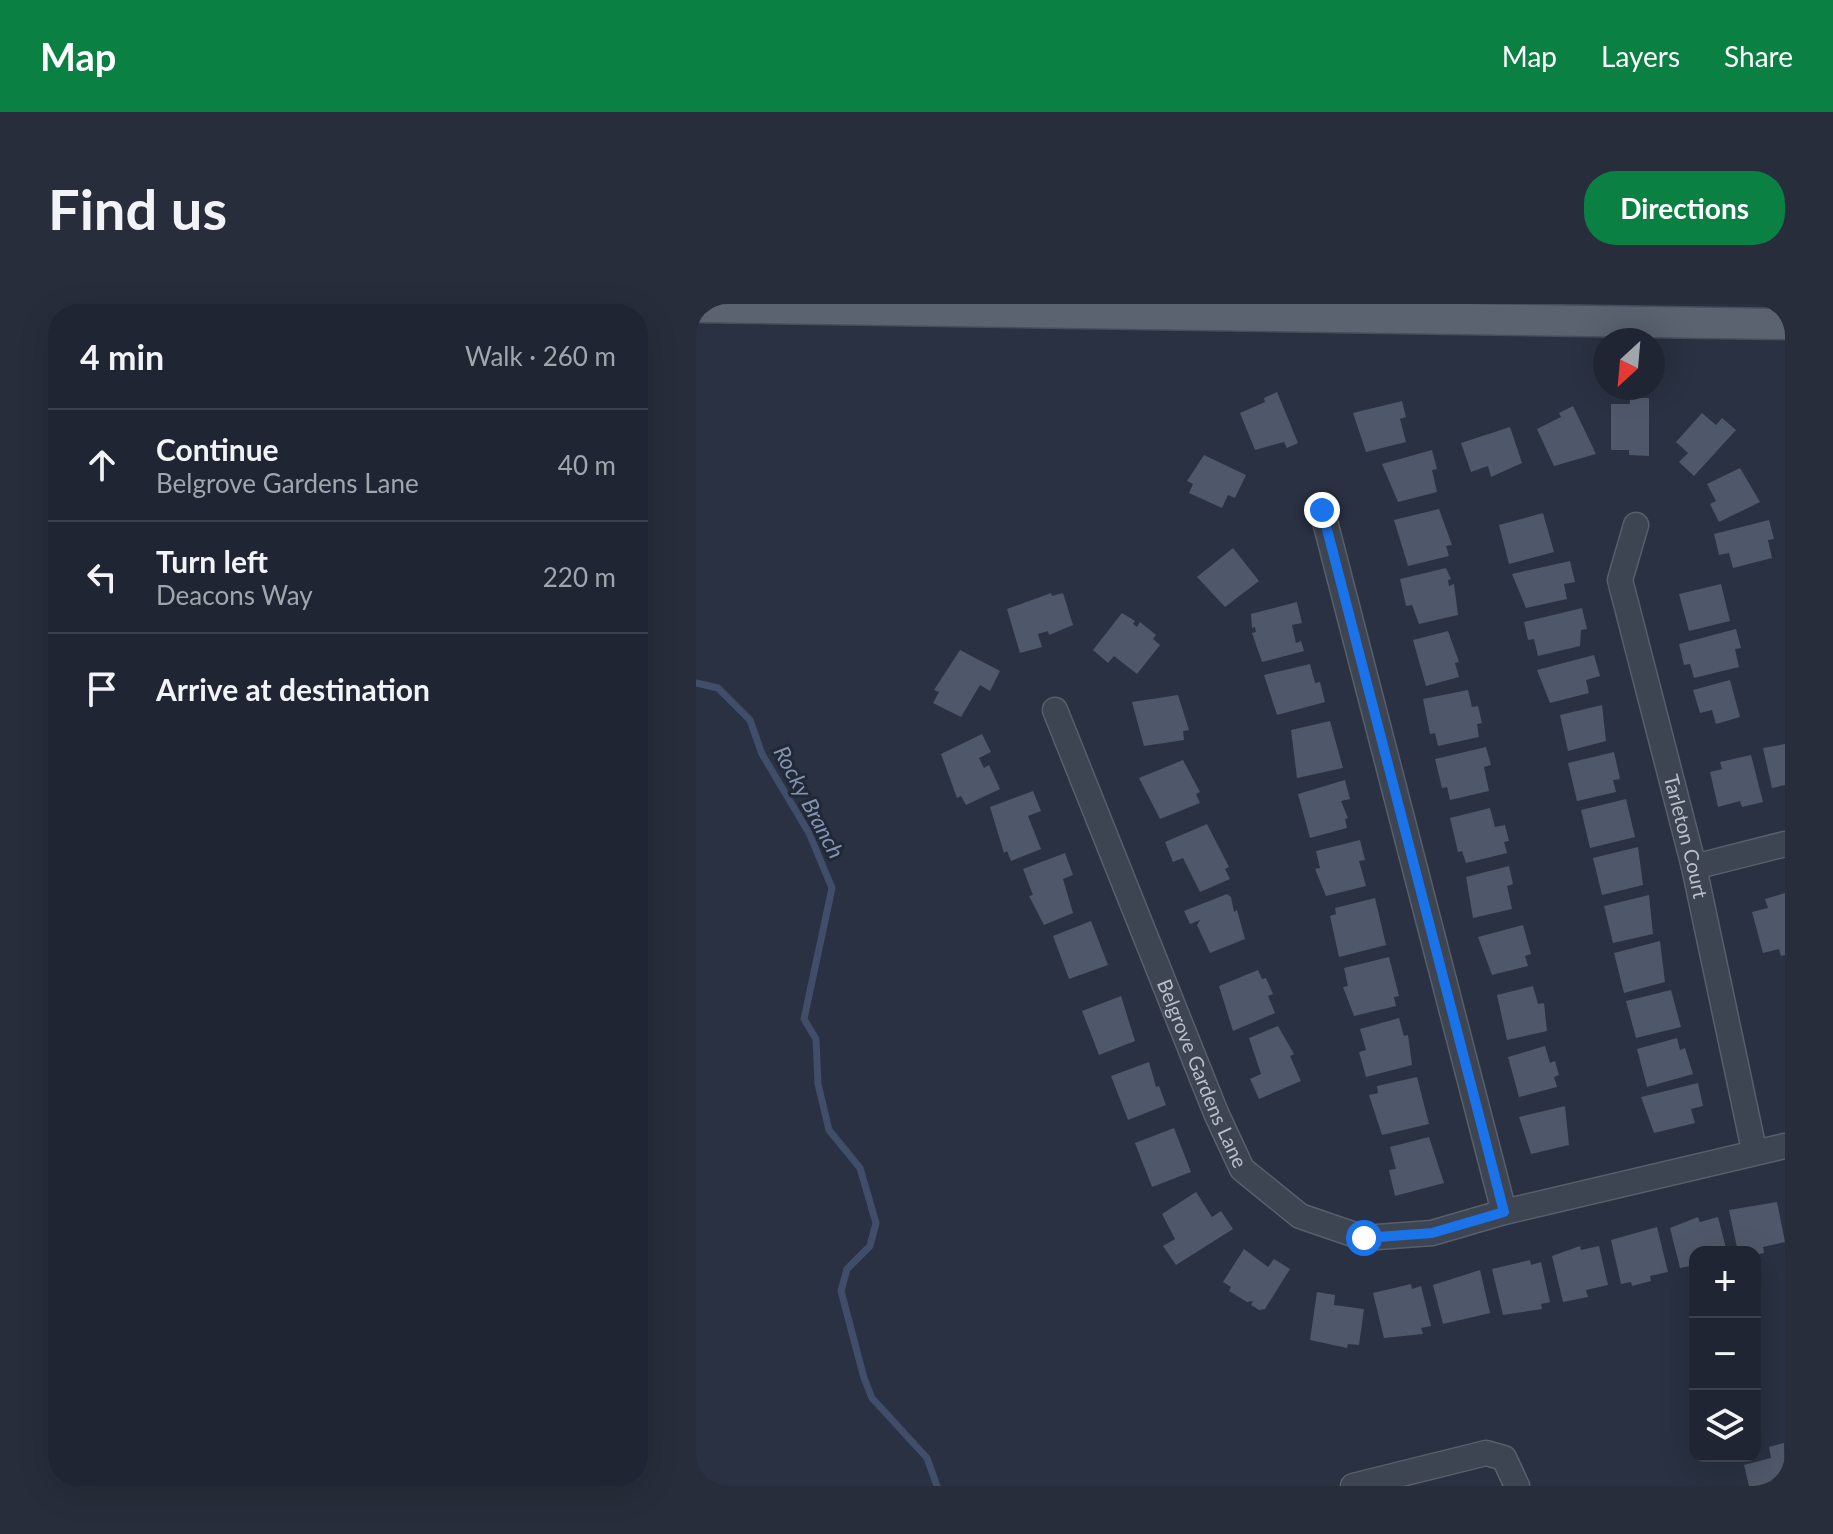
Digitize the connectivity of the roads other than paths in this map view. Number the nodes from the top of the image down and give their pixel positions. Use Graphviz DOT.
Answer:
graph roads {
  1 [pos="845,306"];
  2 [pos="696,307"];
  3 [pos="1785,324"];
  4 [pos="1322,510"];
  5 [pos="1636,525"];
  6 [pos="1055,710"];
  7 [pos="1785,844"];
  8 [pos="1694,867"];
  9 [pos="1785,1146"];
  10 [pos="1754,1150"];
  11 [pos="1504,1212"];
  12 [pos="1353,1486"];
  13 [pos="1517,1486"];
  1 -- 2 [label="main road"];
  1 -- 3 [label="main road"];
  4 -- 11 [label="street"];
  5 -- 8 [label="street, Tarleton Court"];
  6 -- 11 [label="street, Belgrove Gardens Lane"];
  7 -- 8 [label="street"];
  8 -- 10 [label="street, Tarleton Court"];
  9 -- 10 [label="street, Belgrove Gardens Lane"];
  10 -- 11 [label="street, Belgrove Gardens Lane"];
  12 -- 13 [label="street"];
}
